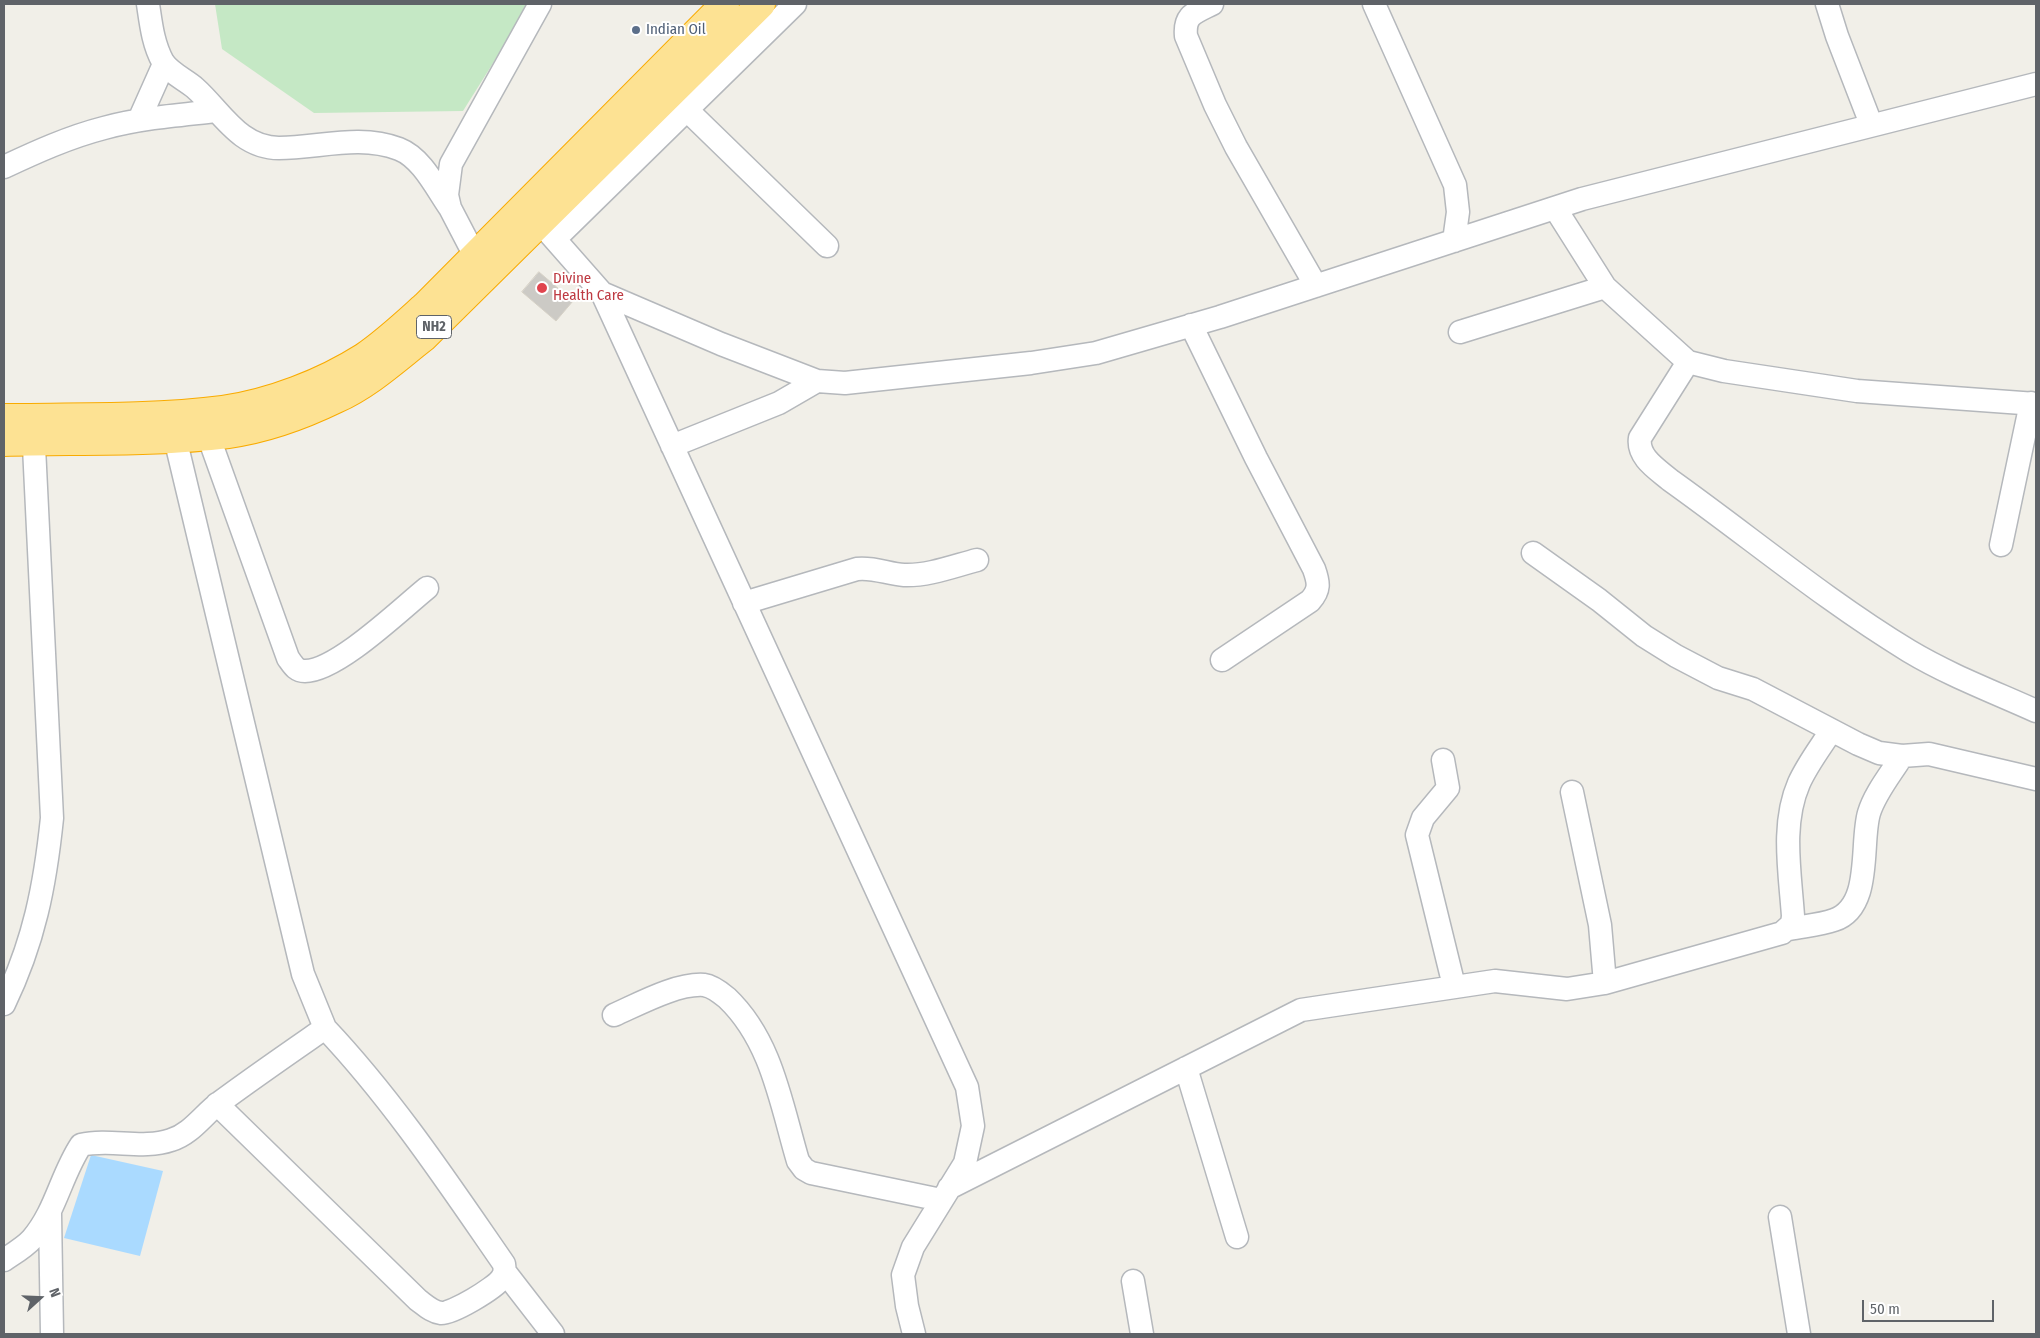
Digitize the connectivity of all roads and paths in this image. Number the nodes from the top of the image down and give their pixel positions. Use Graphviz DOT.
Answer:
graph roads {
  1 [pos="148,4"];
  2 [pos="540,4"];
  3 [pos="725,4"];
  4 [pos="761,4"];
  5 [pos="795,4"];
  6 [pos="1212,4"];
  7 [pos="1374,4"];
  8 [pos="1827,4"];
  9 [pos="164,64"];
  10 [pos="2036,84"];
  11 [pos="687,110"];
  12 [pos="217,111"];
  13 [pos="139,120"];
  14 [pos="1872,124"];
  15 [pos="4,167"];
  16 [pos="450,208"];
  17 [pos="1555,208"];
  18 [pos="540,222"];
  19 [pos="1454,241"];
  20 [pos="827,246"];
  21 [pos="475,256"];
  22 [pos="1316,286"];
  23 [pos="1605,287"];
  24 [pos="602,293"];
  25 [pos="1191,326"];
  26 [pos="1460,332"];
  27 [pos="1688,362"];
  28 [pos="817,380"];
  29 [pos="2034,404"];
  30 [pos="4,418"];
  31 [pos="33,429"];
  32 [pos="208,435"];
  33 [pos="176,438"];
  34 [pos="4,442"];
  35 [pos="672,446"];
  36 [pos="2001,545"];
  37 [pos="1533,553"];
  38 [pos="977,560"];
  39 [pos="427,588"];
  40 [pos="744,603"];
  41 [pos="1222,660"];
  42 [pos="2036,711"];
  43 [pos="1831,731"];
  44 [pos="1902,756"];
  45 [pos="1443,760"];
  46 [pos="2036,779"];
  47 [pos="1572,792"];
  48 [pos="1789,929"];
  49 [pos="1605,983"];
  50 [pos="1454,986"];
  51 [pos="4,1004"];
  52 [pos="614,1015"];
  53 [pos="325,1028"];
  54 [pos="1186,1068"];
  55 [pos="217,1104"];
  56 [pos="945,1194"];
  57 [pos="50,1214"];
  58 [pos="1780,1217"];
  59 [pos="1237,1237"];
  60 [pos="4,1260"];
  61 [pos="505,1272"];
  62 [pos="1133,1281"];
  63 [pos="52,1334"];
  64 [pos="553,1334"];
  65 [pos="914,1334"];
  66 [pos="1142,1334"];
  67 [pos="1799,1334"];
  1 -- 9 [label="street"];
  2 -- 16 [label="street"];
  3 -- 18 [label="highway, NH2"];
  4 -- 18 [label="highway, NH2"];
  5 -- 11 [label="street"];
  6 -- 22 [label="street"];
  7 -- 19 [label="street"];
  8 -- 14 [label="street"];
  9 -- 12 [label="street"];
  9 -- 13 [label="street"];
  10 -- 14 [label="street"];
  11 -- 18 [label="street"];
  11 -- 20 [label="street"];
  12 -- 13 [label="street"];
  12 -- 16 [label="street"];
  13 -- 15 [label="street"];
  14 -- 17 [label="street"];
  16 -- 21 [label="street"];
  17 -- 19 [label="street"];
  17 -- 23 [label="street"];
  18 -- 21 [label="highway, NH2"];
  18 -- 24 [label="street"];
  18 -- 32 [label="highway, NH2"];
  19 -- 22 [label="street"];
  21 -- 31 [label="highway, NH2"];
  22 -- 25 [label="street"];
  23 -- 26 [label="street"];
  23 -- 27 [label="street"];
  24 -- 28 [label="street"];
  24 -- 35 [label="street"];
  25 -- 28 [label="street"];
  25 -- 41 [label="street"];
  27 -- 29 [label="street"];
  27 -- 42 [label="street"];
  28 -- 35 [label="street"];
  29 -- 36 [label="street"];
  30 -- 31 [label="highway, NH2"];
  31 -- 33 [label="highway, NH2"];
  31 -- 34 [label="highway, NH2"];
  31 -- 51 [label="street"];
  32 -- 33 [label="highway, NH2"];
  32 -- 39 [label="street"];
  33 -- 53 [label="street"];
  35 -- 40 [label="street"];
  37 -- 43 [label="street"];
  38 -- 40 [label="street"];
  40 -- 56 [label="street"];
  43 -- 44 [label="street"];
  43 -- 48 [label="street"];
  44 -- 46 [label="street"];
  44 -- 48 [label="street"];
  45 -- 50 [label="street"];
  47 -- 49 [label="street"];
  48 -- 49 [label="street"];
  49 -- 50 [label="street"];
  50 -- 54 [label="street"];
  52 -- 56 [label="street"];
  53 -- 55 [label="street"];
  53 -- 61 [label="street"];
  54 -- 56 [label="street"];
  54 -- 59 [label="street"];
  55 -- 57 [label="street"];
  55 -- 61 [label="street"];
  56 -- 65 [label="street"];
  57 -- 60 [label="street"];
  57 -- 63 [label="street"];
  58 -- 67 [label="street"];
  61 -- 64 [label="street"];
  62 -- 66 [label="street"];
}
